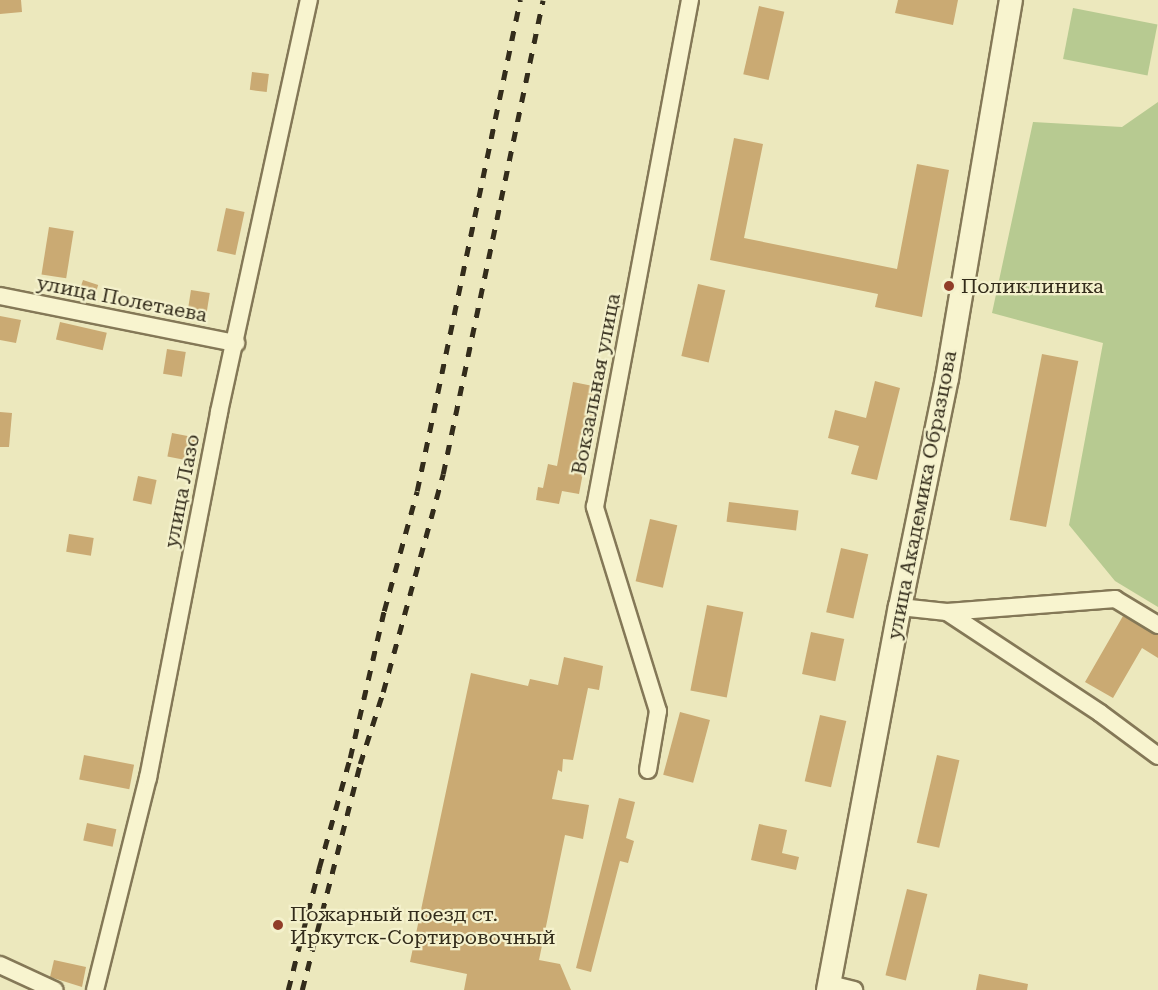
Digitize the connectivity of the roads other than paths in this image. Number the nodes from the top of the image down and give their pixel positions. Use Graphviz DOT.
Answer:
graph roads {
  1 [pos="309,0"];
  2 [pos="690,0"];
  3 [pos="1011,0"];
  4 [pos="0,296"];
  5 [pos="236,343"];
  6 [pos="900,606"];
  7 [pos="947,612"];
  8 [pos="1158,625"];
  9 [pos="1158,756"];
  10 [pos="648,770"];
  11 [pos="0,965"];
  12 [pos="829,987"];
  13 [pos="54,990"];
  14 [pos="95,990"];
  15 [pos="854,990"];
  1 -- 5 [label="street, улица Лазо"];
  2 -- 10 [label="street, Вокзальная улица"];
  3 -- 6 [label="street, улица Академика Образцова"];
  4 -- 5 [label="street, улица Полетаева"];
  5 -- 14 [label="street, улица Лазо"];
  6 -- 7 [label="street"];
  6 -- 12 [label="street, улица Академика Образцова"];
  7 -- 8 [label="street"];
  7 -- 9 [label="street"];
  11 -- 13 [label="street"];
  12 -- 15 [label="street"];
}
